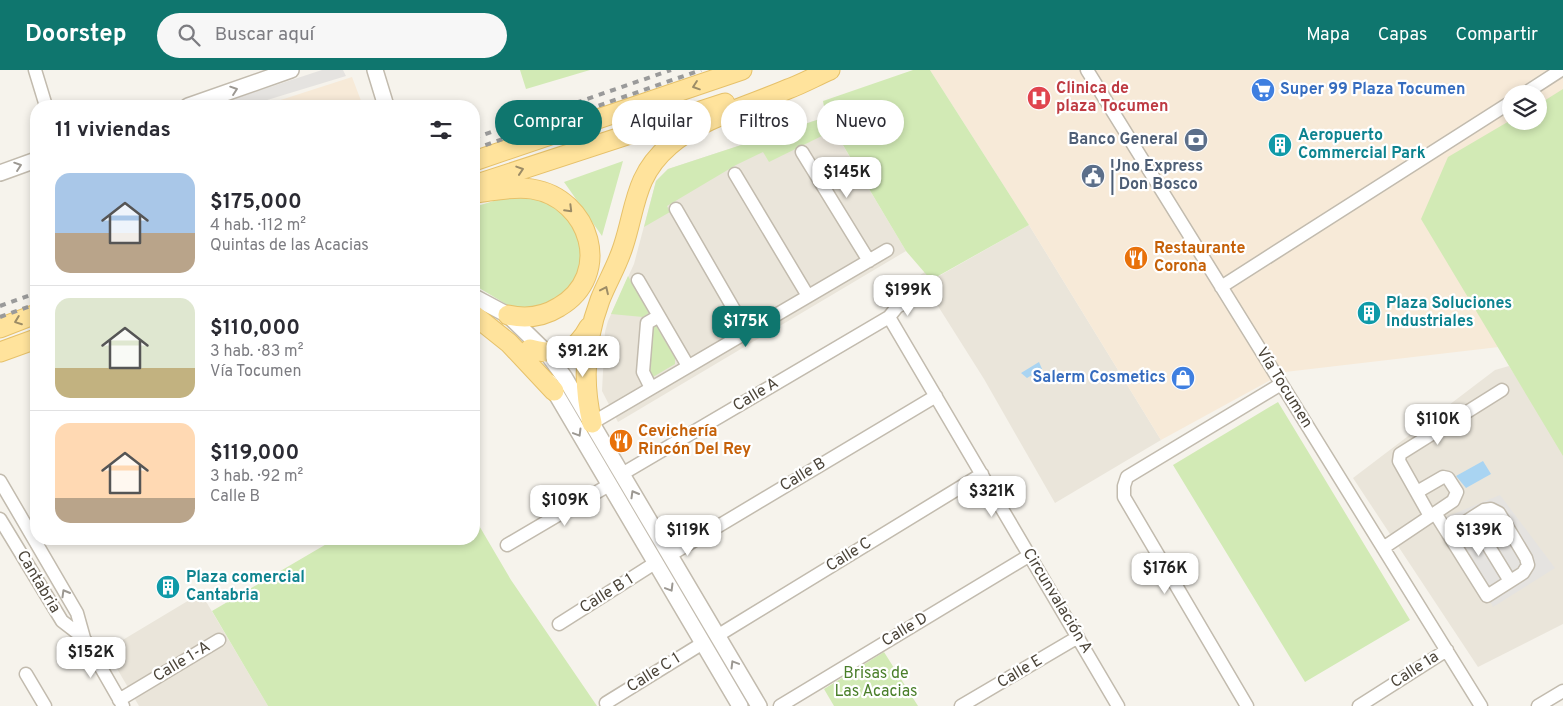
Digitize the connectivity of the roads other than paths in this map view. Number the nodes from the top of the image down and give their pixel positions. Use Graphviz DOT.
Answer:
graph roads {
  1 [pos="35,70"];
  2 [pos="290,70"];
  3 [pos="375,70"];
  4 [pos="742,70"];
  5 [pos="829,70"];
  6 [pos="1087,70"];
  7 [pos="1561,70"];
  8 [pos="1538,85"];
  9 [pos="44,100"];
  10 [pos="205,100"];
  11 [pos="384,100"];
  12 [pos="1502,108"];
  13 [pos="802,152"];
  14 [pos="480,160"];
  15 [pos="30,162"];
  16 [pos="0,173"];
  17 [pos="735,174"];
  18 [pos="480,183"];
  19 [pos="480,192"];
  20 [pos="676,209"];
  21 [pos="887,250"];
  22 [pos="869,261"];
  23 [pos="638,280"];
  24 [pos="1221,287"];
  25 [pos="808,296"];
  26 [pos="912,298"];
  27 [pos="480,300"];
  28 [pos="505,313"];
  29 [pos="30,316"];
  30 [pos="659,316"];
  31 [pos="889,316"];
  32 [pos="593,319"];
  33 [pos="480,320"];
  34 [pos="0,328"];
  35 [pos="748,332"];
  36 [pos="30,340"];
  37 [pos="538,351"];
  38 [pos="0,352"];
  39 [pos="688,366"];
  40 [pos="1281,384"];
  41 [pos="651,388"];
  42 [pos="1502,390"];
  43 [pos="554,391"];
  44 [pos="936,396"];
  45 [pos="592,423"];
  46 [pos="622,474"];
  47 [pos="982,474"];
  48 [pos="0,481"];
  49 [pos="609,485"];
  50 [pos="1417,492"];
  51 [pos="1433,515"];
  52 [pos="1472,518"];
  53 [pos="0,519"];
  54 [pos="1459,526"];
  55 [pos="30,532"];
  56 [pos="661,540"];
  57 [pos="37,545"];
  58 [pos="506,545"];
  59 [pos="646,548"];
  60 [pos="1383,548"];
  61 [pos="1030,554"];
  62 [pos="670,555"];
  63 [pos="655,563"];
  64 [pos="1510,581"];
  65 [pos="559,624"];
  66 [pos="717,636"];
  67 [pos="1078,637"];
  68 [pos="84,638"];
  69 [pos="219,640"];
  70 [pos="703,643"];
  71 [pos="1446,650"];
  72 [pos="26,674"];
  73 [pos="1563,691"];
  74 [pos="121,703"];
  75 [pos="606,703"];
  76 [pos="45,706"];
  77 [pos="740,706"];
  78 [pos="759,706"];
  79 [pos="780,706"];
  80 [pos="961,706"];
  81 [pos="1118,706"];
  82 [pos="1247,706"];
  83 [pos="1359,706"];
  84 [pos="1481,706"];
  85 [pos="1538,706"];
  1 -- 9 [label="street"];
  10 -- 2 [label="street, one-way"];
  3 -- 11 [label="street"];
  4 -- 14 [label="main road, one-way"];
  18 -- 5 [label="main road, one-way"];
  32 -- 5 [label="main road, one-way"];
  6 -- 24 [label="street, Vía Tocumen"];
  7 -- 8 [label="street"];
  12 -- 24 [label="street"];
  13 -- 22 [label="street"];
  16 -- 15 [label="street, one-way"];
  17 -- 25 [label="street"];
  19 -- 28 [label="main road, one-way"];
  20 -- 35 [label="street"];
  21 -- 22 [label="street"];
  22 -- 25 [label="street"];
  23 -- 30 [label="street"];
  24 -- 40 [label="street, Vía Tocumen"];
  25 -- 35 [label="street"];
  26 -- 31 [label="street, Calle A"];
  27 -- 28 [label="street"];
  28 -- 37 [label="street"];
  29 -- 34 [label="main road, one-way"];
  30 -- 39 [label="street"];
  30 -- 41 [label="street"];
  31 -- 44 [label="street, Circunvalación A"];
  31 -- 46 [label="street, Calle A"];
  32 -- 37 [label="main road"];
  32 -- 45 [label="main road"];
  33 -- 43 [label="main road"];
  35 -- 39 [label="street"];
  36 -- 38 [label="main road"];
  37 -- 43 [label="street"];
  37 -- 45 [label="street"];
  39 -- 41 [label="street"];
  40 -- 60 [label="street, Vía Tocumen"];
  40 -- 82 [label="street"];
  41 -- 45 [label="street"];
  42 -- 50 [label="street"];
  43 -- 49 [label="street, one-way"];
  44 -- 47 [label="street, Circunvalación A"];
  44 -- 62 [label="street, Calle B"];
  45 -- 46 [label="street"];
  56 -- 46 [label="street, one-way"];
  47 -- 61 [label="street, Circunvalación A"];
  47 -- 66 [label="street, Calle C"];
  55 -- 48 [label="street, Cantabria, one-way"];
  49 -- 58 [label="street"];
  49 -- 59 [label="street"];
  50 -- 51 [label="street"];
  50 -- 51 [label="street"];
  51 -- 60 [label="street"];
  51 -- 64 [label="street"];
  52 -- 54 [label="street"];
  52 -- 64 [label="street"];
  52 -- 64 [label="street"];
  53 -- 68 [label="street, Cantabria"];
  56 -- 59 [label="street"];
  56 -- 62 [label="street"];
  68 -- 57 [label="street, Cantabria, one-way"];
  59 -- 63 [label="street"];
  60 -- 71 [label="street, Vía Tocumen"];
  61 -- 67 [label="street, Circunvalación A"];
  61 -- 79 [label="street, Calle D"];
  62 -- 66 [label="street"];
  63 -- 65 [label="street, Calle B 1"];
  63 -- 70 [label="street, one-way"];
  78 -- 66 [label="street, one-way"];
  67 -- 80 [label="street, Calle E"];
  67 -- 81 [label="street, Circunvalación A"];
  68 -- 74 [label="street, Cantabria"];
  69 -- 74 [label="street, Calle 1-A"];
  70 -- 75 [label="street, Calle C 1"];
  70 -- 77 [label="street"];
  71 -- 83 [label="street, Calle 1a"];
  71 -- 84 [label="street, Vía Tocumen"];
  72 -- 76 [label="street"];
  73 -- 85 [label="street"];
}
